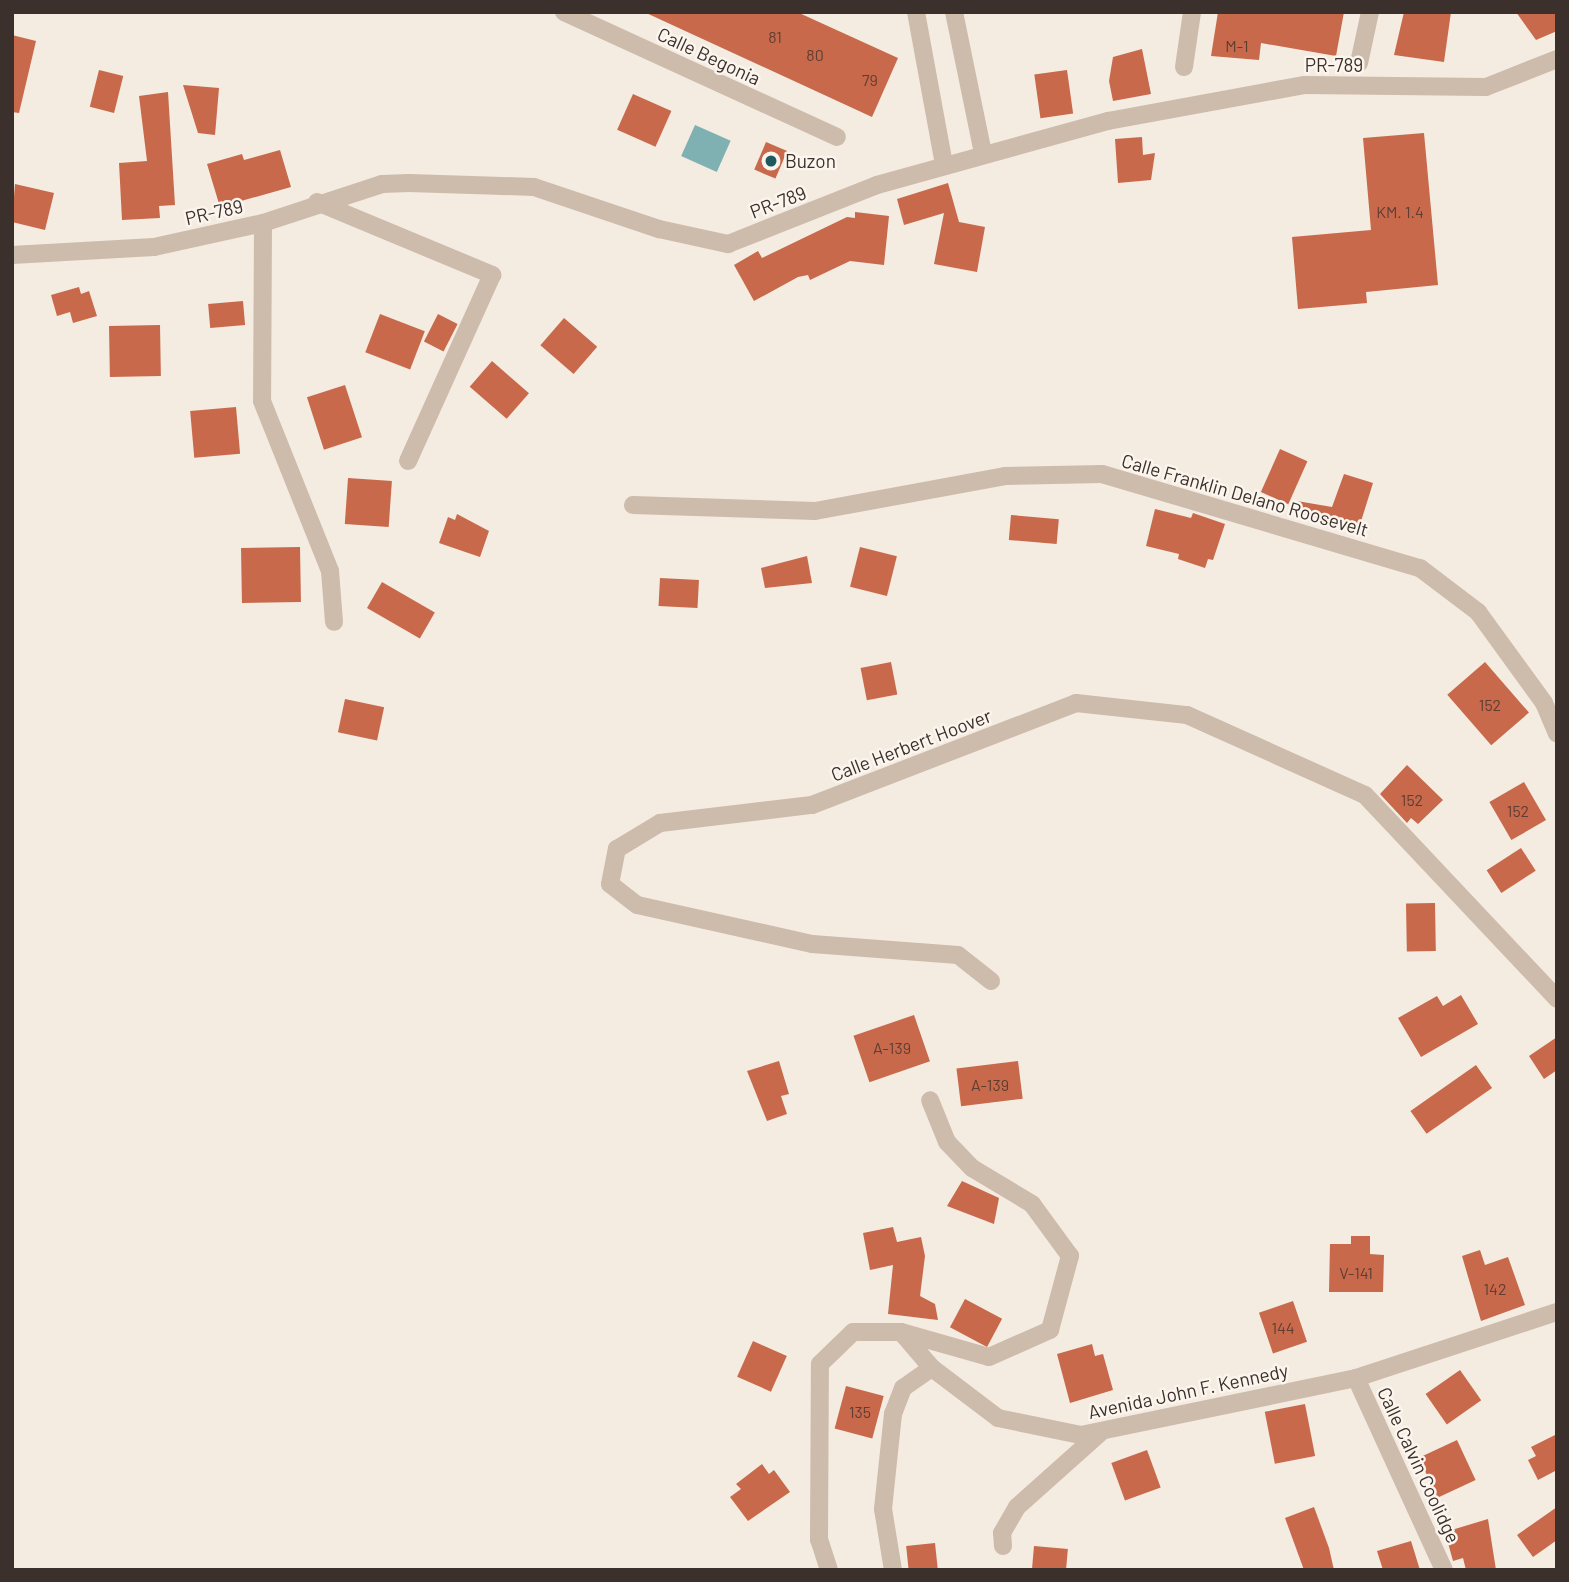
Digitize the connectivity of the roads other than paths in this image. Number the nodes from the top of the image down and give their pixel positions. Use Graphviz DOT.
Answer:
graph roads {
  1 [pos="564,12"];
  2 [pos="916,12"];
  3 [pos="954,12"];
  4 [pos="1192,12"];
  5 [pos="1370,12"];
  6 [pos="1557,59"];
  7 [pos="1359,63"];
  8 [pos="1184,67"];
  9 [pos="836,137"];
  10 [pos="983,153"];
  11 [pos="944,164"];
  12 [pos="317,202"];
  13 [pos="263,223"];
  14 [pos="12,255"];
  15 [pos="408,461"];
  16 [pos="633,505"];
  17 [pos="334,622"];
  18 [pos="1557,733"];
  19 [pos="991,981"];
  20 [pos="1557,999"];
  21 [pos="930,1100"];
  22 [pos="1557,1312"];
  23 [pos="901,1332"];
  24 [pos="932,1368"];
  25 [pos="1356,1378"];
  26 [pos="1104,1430"];
  27 [pos="1003,1546"];
  28 [pos="829,1570"];
  29 [pos="892,1570"];
  30 [pos="1444,1570"];
  1 -- 9 [label="street, Calle Begonia"];
  2 -- 11 [label="street"];
  3 -- 10 [label="street"];
  4 -- 8 [label="street"];
  5 -- 7 [label="street"];
  6 -- 10 [label="street, PR-789 / PR-789"];
  10 -- 11 [label="street, PR-789 / PR-789"];
  11 -- 12 [label="street, PR-789 / PR-789"];
  12 -- 13 [label="street, PR-789 / PR-789"];
  12 -- 15 [label="street"];
  13 -- 14 [label="street, PR-789 / PR-789"];
  13 -- 17 [label="street"];
  16 -- 18 [label="street, Calle Franklin Delano Roosevelt"];
  19 -- 20 [label="street, Calle Herbert Hoover"];
  21 -- 23 [label="street"];
  22 -- 25 [label="street, Avenida John F. Kennedy"];
  23 -- 24 [label="street, Avenida John F. Kennedy"];
  23 -- 28 [label="street"];
  24 -- 26 [label="street, Avenida John F. Kennedy"];
  24 -- 29 [label="street"];
  25 -- 26 [label="street, Avenida John F. Kennedy"];
  25 -- 30 [label="street, Calle Calvin Coolidge"];
  26 -- 27 [label="street"];
}
